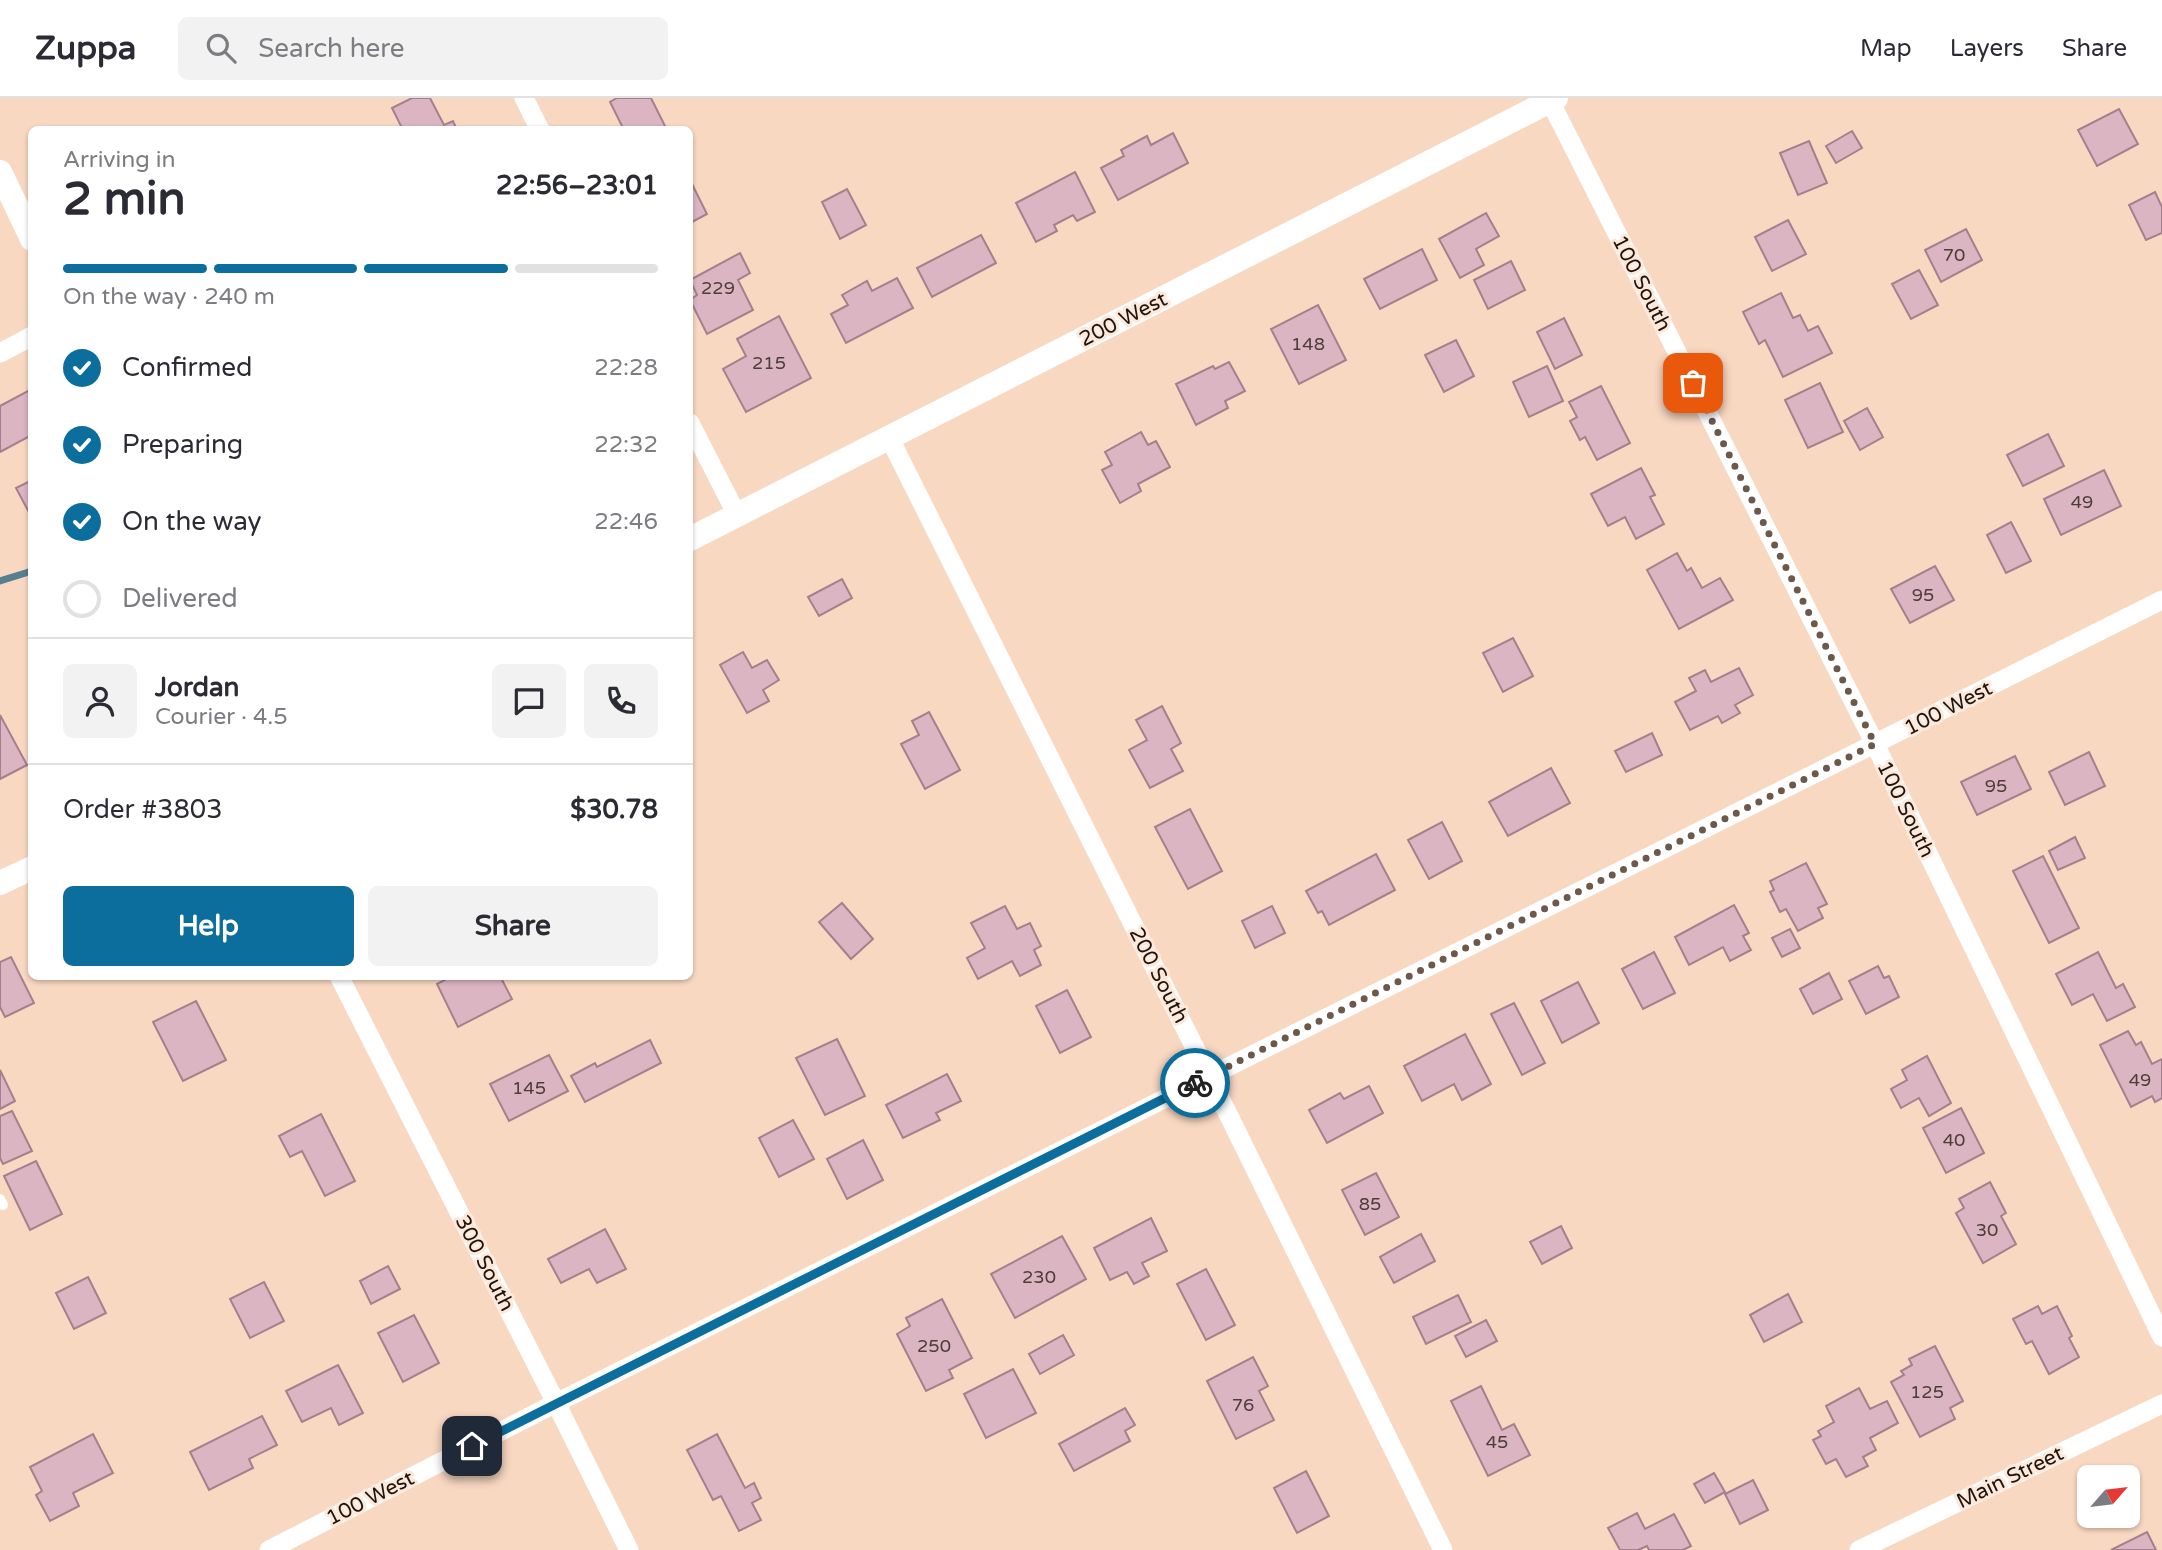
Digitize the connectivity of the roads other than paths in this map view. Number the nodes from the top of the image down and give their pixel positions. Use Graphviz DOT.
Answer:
graph roads {
  1 [pos="524,98"];
  2 [pos="1551,99"];
  3 [pos="538,126"];
  4 [pos="0,172"];
  5 [pos="28,231"];
  6 [pos="28,339"];
  7 [pos="0,353"];
  8 [pos="693,429"];
  9 [pos="890,439"];
  10 [pos="737,515"];
  11 [pos="693,537"];
  12 [pos="2162,600"];
  13 [pos="1875,744"];
  14 [pos="28,869"];
  15 [pos="0,883"];
  16 [pos="341,980"];
  17 [pos="1209,1076"];
  18 [pos="2162,1337"];
  19 [pos="556,1403"];
  20 [pos="2162,1404"];
  21 [pos="293,1544"];
  22 [pos="269,1550"];
  23 [pos="629,1550"];
  24 [pos="1443,1550"];
  25 [pos="1859,1550"];
  1 -- 3 [label="street"];
  2 -- 9 [label="street, 200 West"];
  2 -- 13 [label="street, 100 South"];
  4 -- 5 [label="street"];
  6 -- 7 [label="street"];
  8 -- 10 [label="street"];
  9 -- 10 [label="street, 200 West"];
  9 -- 17 [label="street, 200 South"];
  10 -- 11 [label="street, 200 West"];
  12 -- 13 [label="street, 100 West"];
  13 -- 17 [label="street, 100 West"];
  13 -- 18 [label="street, 100 South"];
  14 -- 15 [label="street"];
  16 -- 19 [label="street, 300 South"];
  17 -- 19 [label="street, 100 West"];
  17 -- 24 [label="street, 200 South"];
  19 -- 21 [label="street, 100 West"];
  19 -- 23 [label="street, 300 South"];
  20 -- 25 [label="street, Main Street"];
  21 -- 22 [label="street, 100 West"];
}
